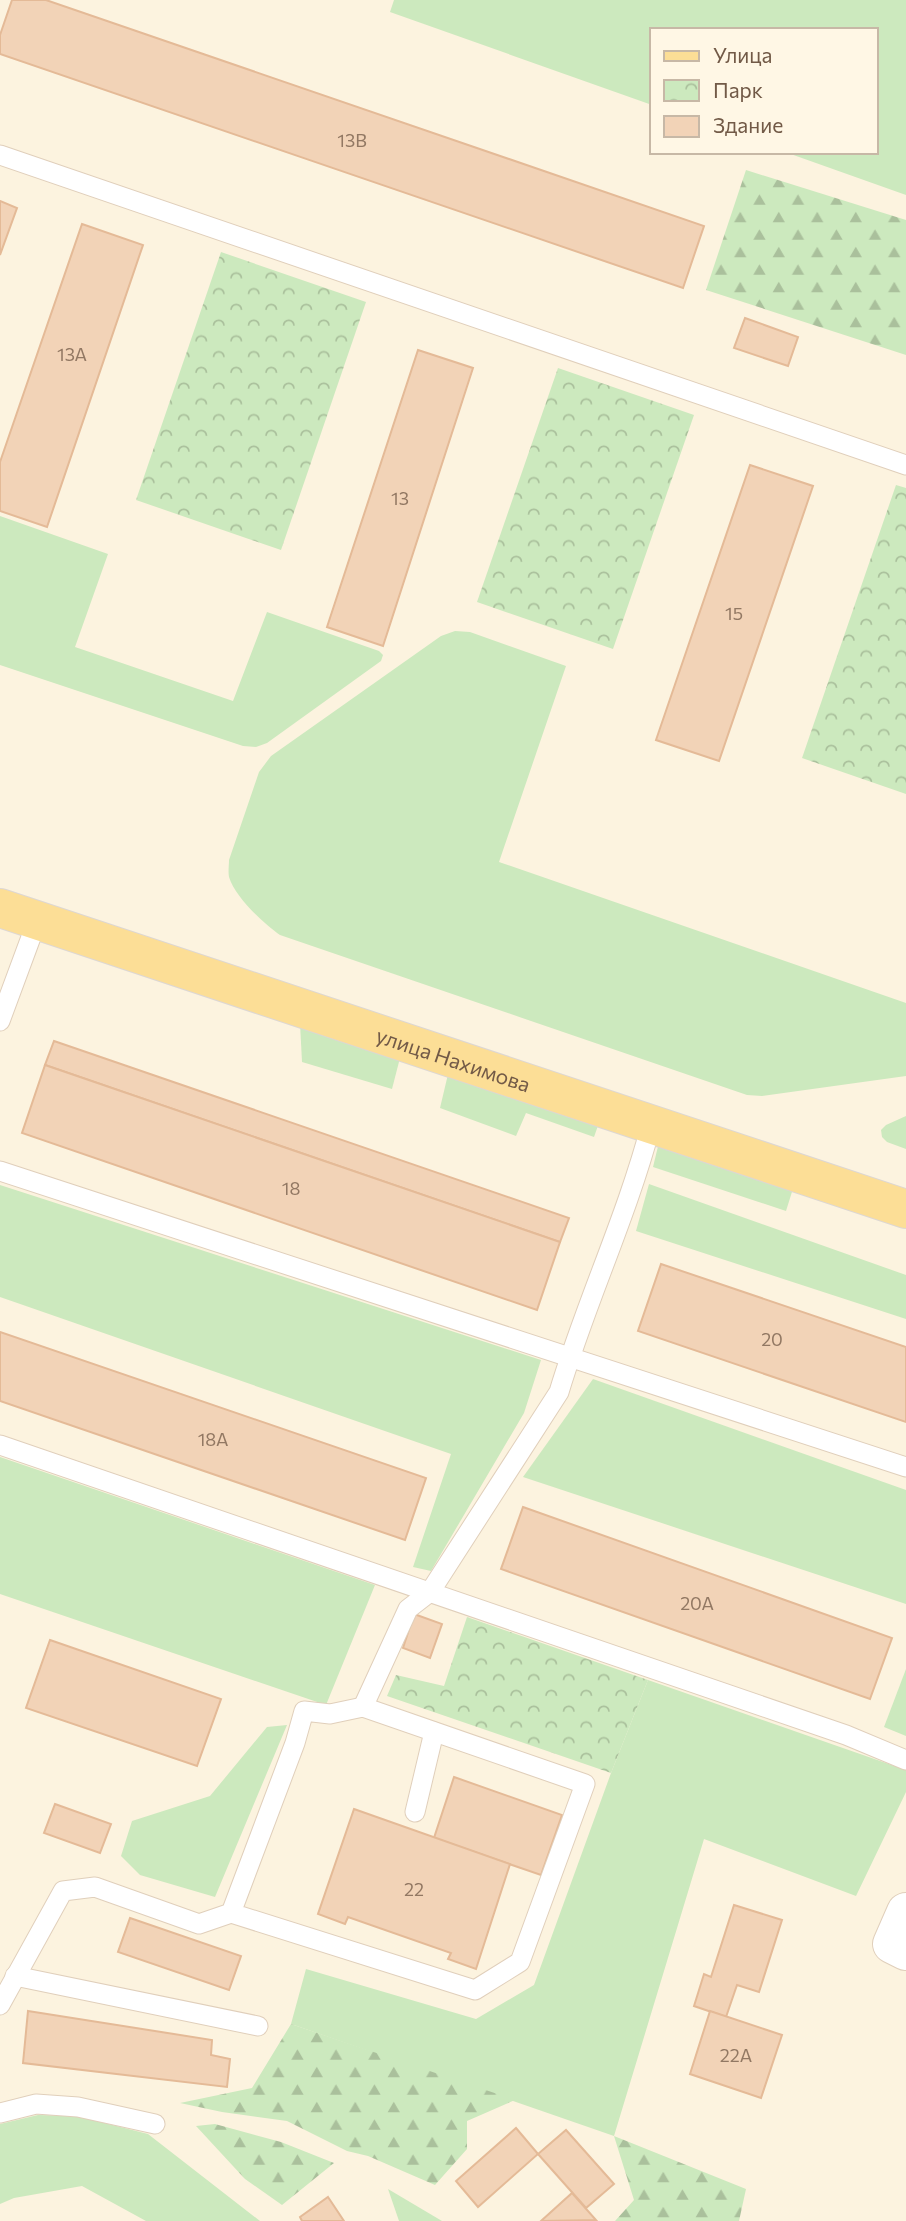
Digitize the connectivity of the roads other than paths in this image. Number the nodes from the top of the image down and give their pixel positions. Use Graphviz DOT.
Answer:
graph roads {
  1 [pos="0,155"];
  2 [pos="906,465"];
  3 [pos="0,908"];
  4 [pos="37,921"];
  5 [pos="0,1021"];
  6 [pos="650,1125"];
  7 [pos="0,1171"];
  8 [pos="906,1209"];
  9 [pos="570,1355"];
  10 [pos="0,1445"];
  11 [pos="906,1467"];
  12 [pos="430,1592"];
  13 [pos="363,1707"];
  14 [pos="434,1732"];
  15 [pos="906,1760"];
  16 [pos="415,1812"];
  17 [pos="906,1912"];
  18 [pos="231,1913"];
  19 [pos="906,1951"];
  20 [pos="15,1976"];
  21 [pos="0,2005"];
  22 [pos="258,2026"];
  23 [pos="0,2113"];
  24 [pos="155,2124"];
  1 -- 2 [label="lane"];
  3 -- 4 [label="main road, улица Нахимова"];
  4 -- 5 [label="lane"];
  4 -- 6 [label="main road, улица Нахимова"];
  6 -- 8 [label="main road, улица Нахимова"];
  6 -- 9 [label="lane"];
  7 -- 9 [label="lane"];
  9 -- 11 [label="lane"];
  9 -- 12 [label="lane"];
  10 -- 12 [label="lane"];
  12 -- 13 [label="lane"];
  12 -- 15 [label="lane"];
  13 -- 14 [label="lane"];
  13 -- 18 [label="lane"];
  14 -- 16 [label="lane"];
  14 -- 18 [label="lane"];
  17 -- 19 [label="street"];
  18 -- 20 [label="lane"];
  20 -- 21 [label="lane"];
  20 -- 22 [label="lane"];
  23 -- 24 [label="lane"];
}
